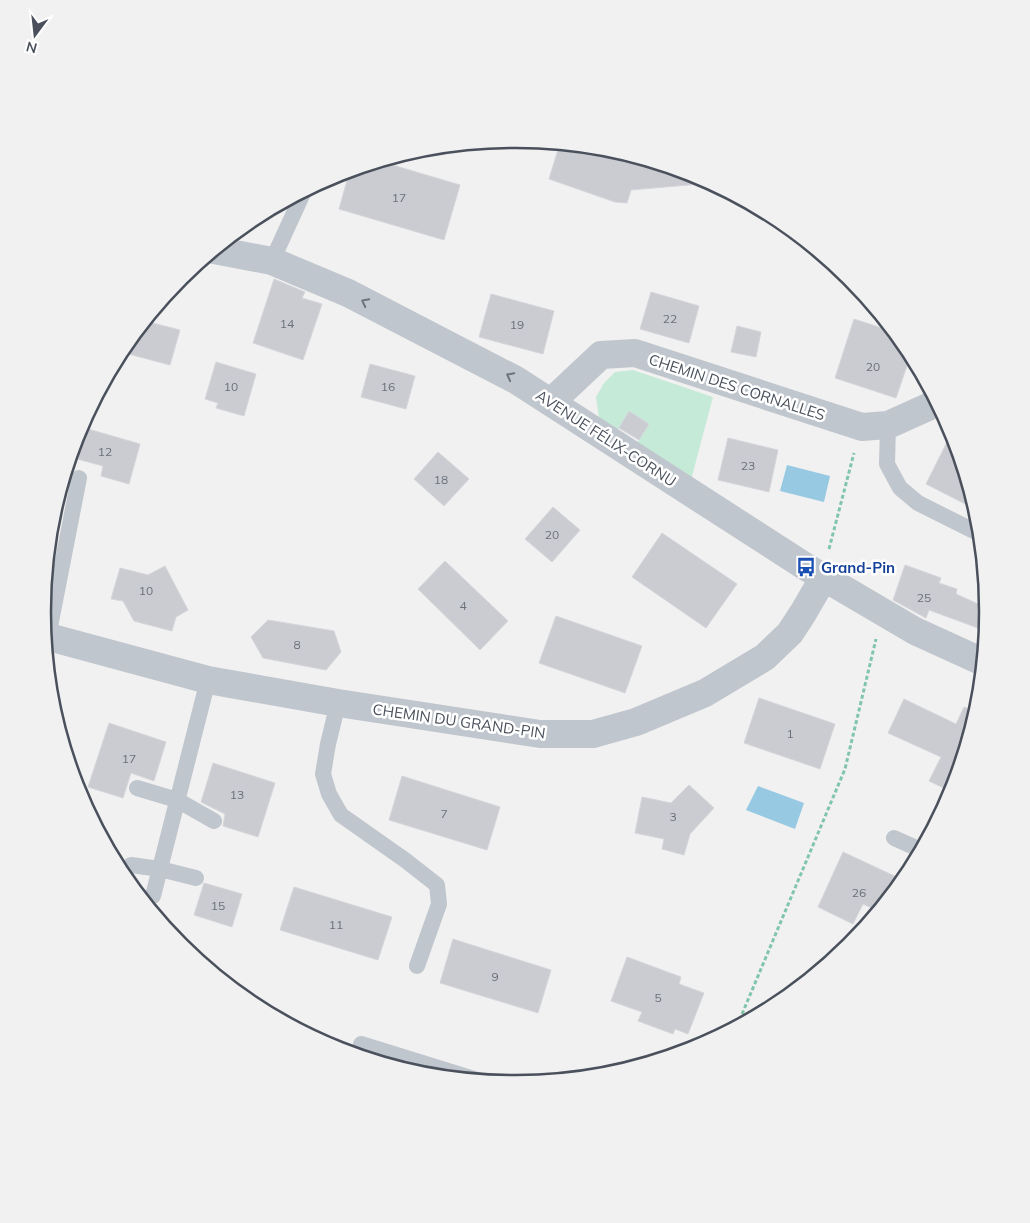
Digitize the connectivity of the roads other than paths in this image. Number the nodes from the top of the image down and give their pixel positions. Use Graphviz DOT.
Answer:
graph roads {
  1 [pos="299,202"];
  2 [pos="223,252"];
  3 [pos="272,261"];
  4 [pos="551,402"];
  5 [pos="931,405"];
  6 [pos="888,425"];
  7 [pos="79,478"];
  8 [pos="971,530"];
  9 [pos="826,566"];
  10 [pos="51,612"];
  11 [pos="52,638"];
  12 [pos="976,659"];
  13 [pos="208,680"];
  14 [pos="338,703"];
  15 [pos="137,788"];
  16 [pos="177,800"];
  17 [pos="214,821"];
  18 [pos="894,838"];
  19 [pos="914,847"];
  20 [pos="131,865"];
  21 [pos="160,869"];
  22 [pos="196,878"];
  23 [pos="154,896"];
  24 [pos="417,966"];
  25 [pos="361,1044"];
  26 [pos="440,1069"];
  1 -- 3 [label="lane"];
  2 -- 3 [label="street, AVENUE FÉLIX-CORNU"];
  4 -- 3 [label="street, AVENUE FÉLIX-CORNU, one-way"];
  4 -- 6 [label="street, CHEMIN DES CORNALLES"];
  4 -- 9 [label="street, AVENUE FÉLIX-CORNU"];
  5 -- 6 [label="street, CHEMIN DES CORNALLES"];
  6 -- 8 [label="lane"];
  7 -- 10 [label="lane"];
  9 -- 12 [label="street, AVENUE FÉLIX-CORNU"];
  9 -- 14 [label="street, CHEMIN DU GRAND-PIN"];
  11 -- 13 [label="street, CHEMIN DU GRAND-PIN"];
  13 -- 14 [label="street, CHEMIN DU GRAND-PIN"];
  13 -- 16 [label="lane"];
  14 -- 24 [label="lane"];
  15 -- 16 [label="lane"];
  16 -- 17 [label="lane"];
  16 -- 21 [label="lane"];
  18 -- 19 [label="lane"];
  20 -- 21 [label="lane"];
  21 -- 22 [label="lane"];
  21 -- 23 [label="lane"];
  25 -- 26 [label="lane"];
}
